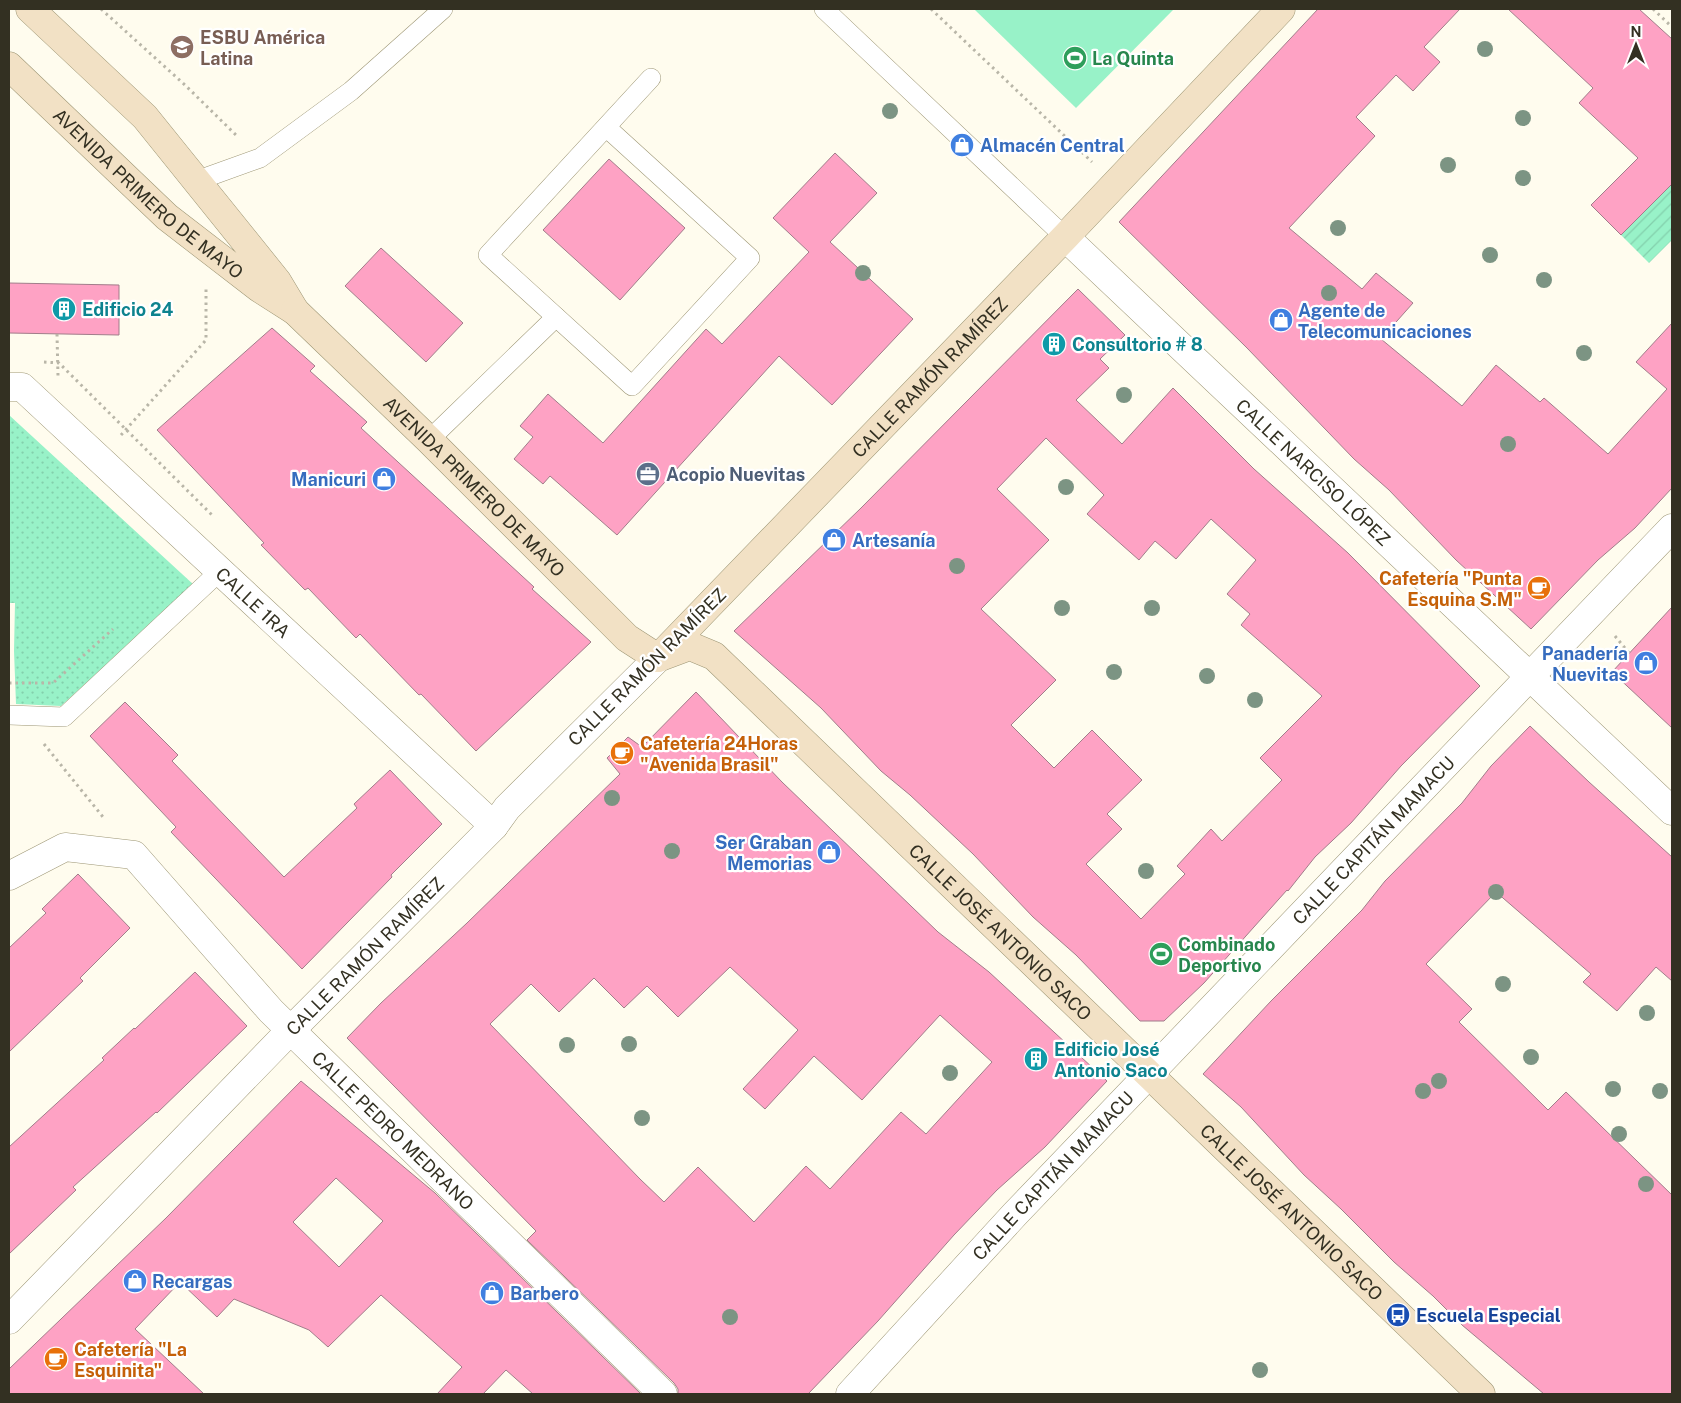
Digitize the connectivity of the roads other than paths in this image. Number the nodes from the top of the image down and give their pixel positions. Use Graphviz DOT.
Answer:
graph roads {
  1 [pos="30,9"];
  2 [pos="443,9"];
  3 [pos="824,9"];
  4 [pos="1280,9"];
  5 [pos="9,66"];
  6 [pos="651,78"];
  7 [pos="606,126"];
  8 [pos="196,181"];
  9 [pos="1065,237"];
  10 [pos="295,311"];
  11 [pos="556,317"];
  12 [pos="9,387"];
  13 [pos="429,440"];
  14 [pos="1672,528"];
  15 [pos="220,571"];
  16 [pos="658,658"];
  17 [pos="1530,677"];
  18 [pos="14,715"];
  19 [pos="1672,811"];
  20 [pos="494,826"];
  21 [pos="9,876"];
  22 [pos="290,1030"];
  23 [pos="1148,1076"];
  24 [pos="9,1320"];
  25 [pos="663,1394"];
  26 [pos="850,1394"];
  27 [pos="1481,1394"];
  1 -- 8 [label="main road, AVENIDA PRIMERO DE MAYO"];
  2 -- 8 [label="lane"];
  3 -- 9 [label="lane"];
  4 -- 9 [label="main road, CALLE RAMÓN RAMÍREZ"];
  5 -- 10 [label="main road, AVENIDA PRIMERO DE MAYO"];
  6 -- 7 [label="lane"];
  7 -- 11 [label="lane"];
  7 -- 11 [label="lane"];
  8 -- 10 [label="main road, AVENIDA PRIMERO DE MAYO"];
  9 -- 16 [label="main road, CALLE RAMÓN RAMÍREZ"];
  9 -- 17 [label="street, CALLE NARCISO LÓPEZ"];
  10 -- 13 [label="main road, AVENIDA PRIMERO DE MAYO"];
  11 -- 13 [label="lane"];
  12 -- 15 [label="street, CALLE 1RA"];
  13 -- 16 [label="main road, AVENIDA PRIMERO DE MAYO"];
  14 -- 17 [label="street, CALLE CAPITÁN MAMACU"];
  15 -- 18 [label="lane"];
  15 -- 20 [label="street, CALLE 1RA"];
  16 -- 20 [label="street, CALLE RAMÓN RAMÍREZ"];
  16 -- 23 [label="main road, CALLE JOSÉ ANTONIO SACO"];
  17 -- 19 [label="street, CALLE NARCISO LÓPEZ"];
  17 -- 23 [label="street, CALLE CAPITÁN MAMACU"];
  20 -- 22 [label="street, CALLE RAMÓN RAMÍREZ"];
  21 -- 22 [label="street, CALLE PEDRO MEDRANO"];
  22 -- 24 [label="street, CALLE RAMÓN RAMÍREZ"];
  22 -- 25 [label="street, CALLE PEDRO MEDRANO"];
  23 -- 26 [label="street, CALLE CAPITÁN MAMACU"];
  23 -- 27 [label="main road, CALLE JOSÉ ANTONIO SACO"];
}
